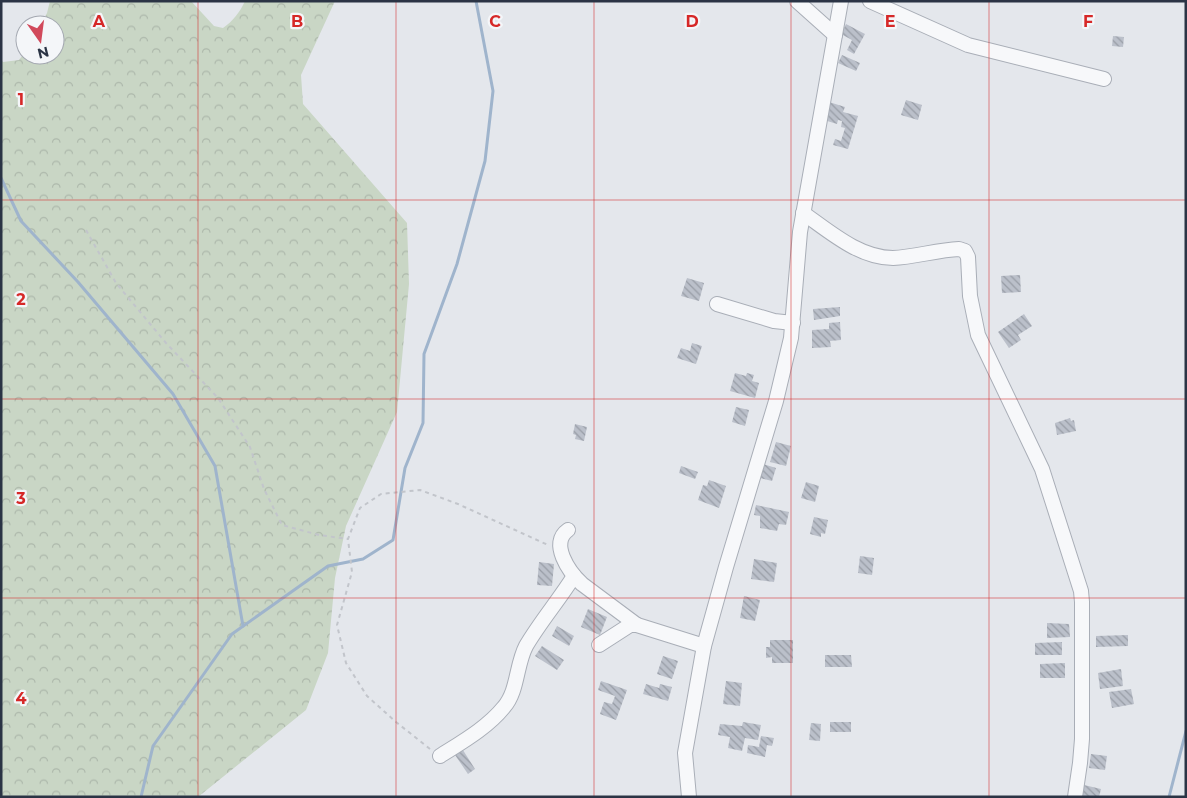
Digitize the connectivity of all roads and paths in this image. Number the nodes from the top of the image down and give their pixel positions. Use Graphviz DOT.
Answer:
graph roads {
  1 [pos="797,1"];
  2 [pos="841,1"];
  3 [pos="870,1"];
  4 [pos="835,35"];
  5 [pos="1104,79"];
  6 [pos="803,213"];
  7 [pos="86,230"];
  8 [pos="717,304"];
  9 [pos="793,323"];
  10 [pos="568,530"];
  11 [pos="348,539"];
  12 [pos="561,551"];
  13 [pos="574,576"];
  14 [pos="637,625"];
  15 [pos="599,645"];
  16 [pos="704,646"];
  17 [pos="440,756"];
  18 [pos="690,797"];
  19 [pos="1075,797"];
  1 -- 4 [label="street"];
  2 -- 4 [label="street"];
  3 -- 5 [label="street"];
  4 -- 6 [label="street"];
  6 -- 9 [label="street"];
  6 -- 19 [label="street"];
  7 -- 11 [label="path"];
  8 -- 9 [label="street"];
  9 -- 16 [label="street"];
  10 -- 12 [label="street"];
  11 -- 12 [label="path"];
  11 -- 17 [label="path"];
  12 -- 13 [label="street"];
  13 -- 14 [label="street"];
  13 -- 17 [label="street"];
  14 -- 15 [label="street"];
  14 -- 16 [label="street"];
  16 -- 18 [label="street"];
}
